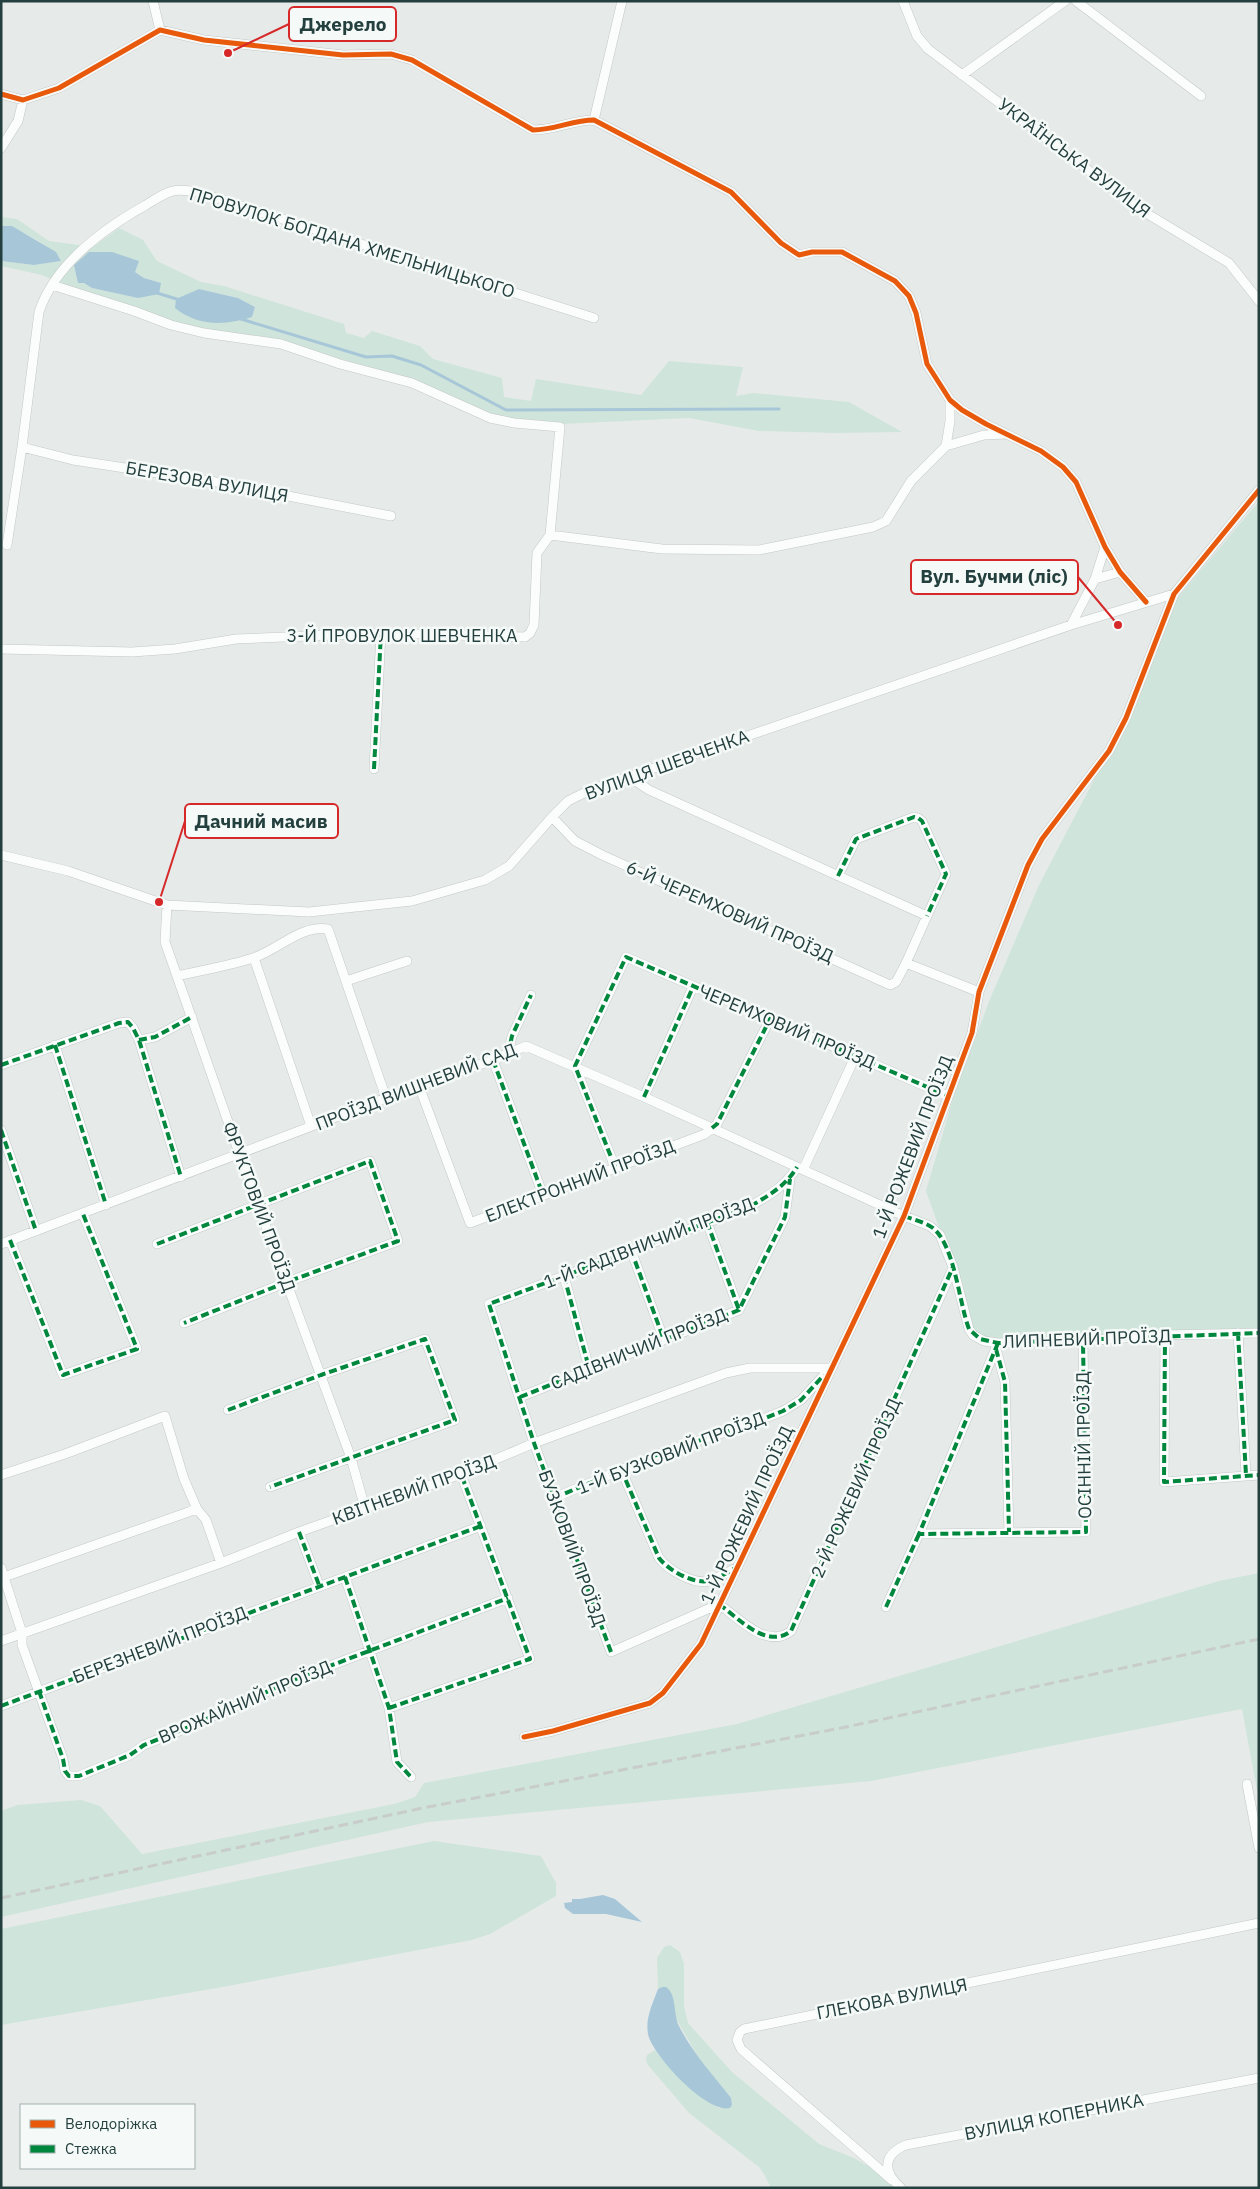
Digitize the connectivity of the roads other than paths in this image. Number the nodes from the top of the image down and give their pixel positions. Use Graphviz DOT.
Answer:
graph roads {
  1 [pos="153,1"];
  2 [pos="622,1"];
  3 [pos="903,1"];
  4 [pos="1065,1"];
  5 [pos="1076,1"];
  6 [pos="160,30"];
  7 [pos="962,74"];
  8 [pos="1,94"];
  9 [pos="1202,96"];
  10 [pos="23,100"];
  11 [pos="594,120"];
  12 [pos="1,148"];
  13 [pos="52,285"];
  14 [pos="1259,301"];
  15 [pos="594,318"];
  16 [pos="950,400"];
  17 [pos="1007,434"];
  18 [pos="946,446"];
  19 [pos="22,447"];
  20 [pos="1259,490"];
  21 [pos="391,516"];
  22 [pos="550,535"];
  23 [pos="7,545"];
  24 [pos="1105,547"];
  25 [pos="1120,572"];
  26 [pos="1095,580"];
  27 [pos="1174,594"];
  28 [pos="1146,602"];
  29 [pos="1071,625"];
  30 [pos="381,633"];
  31 [pos="1,649"];
  32 [pos="374,769"];
  33 [pos="630,777"];
  34 [pos="552,817"];
  35 [pos="1,855"];
  36 [pos="838,876"];
  37 [pos="167,904"];
  38 [pos="927,916"];
  39 [pos="254,958"];
  40 [pos="407,961"];
  41 [pos="906,963"];
  42 [pos="177,976"];
  43 [pos="346,981"];
  44 [pos="693,987"];
  45 [pos="979,992"];
  46 [pos="531,995"];
  47 [pos="192,1017"];
  48 [pos="770,1019"];
  49 [pos="139,1040"];
  50 [pos="54,1045"];
  51 [pos="508,1054"];
  52 [pos="855,1057"];
  53 [pos="493,1060"];
  54 [pos="1,1065"];
  55 [pos="575,1066"];
  56 [pos="419,1086"];
  57 [pos="948,1096"];
  58 [pos="644,1097"];
  59 [pos="386,1098"];
  60 [pos="311,1126"];
  61 [pos="712,1128"];
  62 [pos="1,1130"];
  63 [pos="239,1153"];
  64 [pos="615,1168"];
  65 [pos="800,1168"];
  66 [pos="181,1177"];
  67 [pos="790,1179"];
  68 [pos="543,1195"];
  69 [pos="259,1204"];
  70 [pos="106,1205"];
  71 [pos="83,1214"];
  72 [pos="904,1216"];
  73 [pos="707,1222"];
  74 [pos="36,1231"];
  75 [pos="6,1242"];
  76 [pos="157,1244"];
  77 [pos="631,1250"];
  78 [pos="953,1268"];
  79 [pos="564,1276"];
  80 [pos="287,1282"];
  81 [pos="489,1304"];
  82 [pos="739,1310"];
  83 [pos="184,1323"];
  84 [pos="1259,1332"];
  85 [pos="1238,1333"];
  86 [pos="1165,1335"];
  87 [pos="664,1340"];
  88 [pos="1082,1341"];
  89 [pos="997,1346"];
  90 [pos="589,1368"];
  91 [pos="831,1368"];
  92 [pos="321,1375"];
  93 [pos="520,1396"];
  94 [pos="228,1410"];
  95 [pos="534,1443"];
  96 [pos="351,1458"];
  97 [pos="621,1469"];
  98 [pos="461,1474"];
  99 [pos="1,1475"];
  100 [pos="1246,1475"];
  101 [pos="1259,1475"];
  102 [pos="270,1487"];
  103 [pos="554,1498"];
  104 [pos="197,1508"];
  105 [pos="364,1508"];
  106 [pos="481,1526"];
  107 [pos="299,1532"];
  108 [pos="1009,1532"];
  109 [pos="919,1534"];
  110 [pos="221,1563"];
  111 [pos="738,1567"];
  112 [pos="3,1573"];
  113 [pos="345,1577"];
  114 [pos="319,1585"];
  115 [pos="508,1598"];
  116 [pos="719,1604"];
  117 [pos="886,1607"];
  118 [pos="22,1634"];
  119 [pos="1,1641"];
  120 [pos="370,1651"];
  121 [pos="39,1691"];
  122 [pos="1,1706"];
  123 [pos="389,1708"];
  124 [pos="524,1737"];
  125 [pos="411,1777"];
  126 [pos="1247,1784"];
  127 [pos="1259,1848"];
  128 [pos="1259,1923"];
  129 [pos="1259,2078"];
  130 [pos="892,2180"];
  131 [pos="901,2188"];
  1 -- 6 [label="street"];
  2 -- 11 [label="street"];
  3 -- 7 [label="street, УКРАЇНСЬКА ВУЛИЦЯ"];
  4 -- 7 [label="street"];
  5 -- 9 [label="street"];
  6 -- 10 [label="street"];
  6 -- 11 [label="street"];
  7 -- 14 [label="street, УКРАЇНСЬКА ВУЛИЦЯ"];
  8 -- 10 [label="street"];
  10 -- 12 [label="street"];
  11 -- 16 [label="street"];
  13 -- 15 [label="street, ПРОВУЛОК БОГДАНА ХМЕЛЬНИЦЬКОГО"];
  13 -- 19 [label="street, ПРОВУЛОК БОГДАНА ХМЕЛЬНИЦЬКОГО"];
  13 -- 22 [label="street"];
  16 -- 17 [label="street"];
  16 -- 18 [label="street"];
  17 -- 18 [label="street"];
  17 -- 24 [label="street"];
  18 -- 22 [label="street"];
  19 -- 21 [label="street, БЕРЕЗОВА ВУЛИЦЯ"];
  19 -- 23 [label="street, ПРОВУЛОК БОГДАНА ХМЕЛЬНИЦЬКОГО"];
  20 -- 27 [label="street, 1-Й РОЖЕВИЙ ПРОЇЗД"];
  22 -- 30 [label="street, 3-Й ПРОВУЛОК ШЕВЧЕНКА"];
  24 -- 25 [label="street"];
  24 -- 26 [label="street"];
  25 -- 26 [label="street"];
  25 -- 28 [label="street"];
  26 -- 29 [label="street"];
  27 -- 28 [label="street, ВУЛИЦЯ ШЕВЧЕНКА"];
  27 -- 45 [label="street, 1-Й РОЖЕВИЙ ПРОЇЗД"];
  28 -- 29 [label="street, ВУЛИЦЯ ШЕВЧЕНКА"];
  29 -- 33 [label="street, ВУЛИЦЯ ШЕВЧЕНКА"];
  30 -- 31 [label="street, 3-Й ПРОВУЛОК ШЕВЧЕНКА"];
  30 -- 32 [label="street"];
  33 -- 34 [label="street, ВУЛИЦЯ ШЕВЧЕНКА"];
  33 -- 36 [label="street"];
  34 -- 37 [label="street, ВУЛИЦЯ ШЕВЧЕНКА"];
  34 -- 41 [label="street, 6-Й ЧЕРЕМХОВИЙ ПРОЇЗД"];
  35 -- 37 [label="street, ВУЛИЦЯ ШЕВЧЕНКА"];
  36 -- 38 [label="street"];
  36 -- 38 [label="street, 6-Й ЧЕРЕМХОВИЙ ПРОЇЗД"];
  37 -- 42 [label="street, ФРУКТОВИЙ ПРОЇЗД"];
  38 -- 41 [label="street, 6-Й ЧЕРЕМХОВИЙ ПРОЇЗД"];
  39 -- 42 [label="street"];
  39 -- 43 [label="street"];
  39 -- 60 [label="street"];
  40 -- 43 [label="street"];
  41 -- 45 [label="street"];
  42 -- 47 [label="street, ФРУКТОВИЙ ПРОЇЗД"];
  43 -- 59 [label="street"];
  44 -- 48 [label="street, ЧЕРЕМХОВИЙ ПРОЇЗД"];
  44 -- 55 [label="street, ЧЕРЕМХОВИЙ ПРОЇЗД"];
  44 -- 58 [label="street"];
  45 -- 57 [label="street, 1-Й РОЖЕВИЙ ПРОЇЗД"];
  46 -- 51 [label="street"];
  47 -- 49 [label="street"];
  47 -- 63 [label="street, ФРУКТОВИЙ ПРОЇЗД"];
  48 -- 52 [label="street, ЧЕРЕМХОВИЙ ПРОЇЗД"];
  48 -- 61 [label="street"];
  49 -- 50 [label="street"];
  49 -- 66 [label="street"];
  50 -- 54 [label="street"];
  50 -- 70 [label="street"];
  51 -- 53 [label="street, ПРОЇЗД ВИШНЕВИЙ САД"];
  51 -- 55 [label="street, ПРОЇЗД ВИШНЕВИЙ САД"];
  52 -- 57 [label="street, ЧЕРЕМХОВИЙ ПРОЇЗД"];
  52 -- 65 [label="street, 1-Й САДІВНИЧИЙ ПРОЇЗД"];
  53 -- 56 [label="street, ПРОЇЗД ВИШНЕВИЙ САД"];
  53 -- 68 [label="street"];
  55 -- 58 [label="street, ПРОЇЗД ВИШНЕВИЙ САД"];
  55 -- 64 [label="street"];
  56 -- 59 [label="street, ПРОЇЗД ВИШНЕВИЙ САД"];
  56 -- 68 [label="street, ЕЛЕКТРОННИЙ ПРОЇЗД"];
  57 -- 72 [label="street, 1-Й РОЖЕВИЙ ПРОЇЗД"];
  58 -- 61 [label="street, ПРОЇЗД ВИШНЕВИЙ САД"];
  59 -- 60 [label="street, ПРОЇЗД ВИШНЕВИЙ САД"];
  60 -- 63 [label="street, ПРОЇЗД ВИШНЕВИЙ САД"];
  61 -- 64 [label="street, ЕЛЕКТРОННИЙ ПРОЇЗД"];
  61 -- 65 [label="street, ПРОЇЗД ВИШНЕВИЙ САД"];
  62 -- 74 [label="street"];
  63 -- 66 [label="street, ПРОЇЗД ВИШНЕВИЙ САД"];
  63 -- 69 [label="street, ФРУКТОВИЙ ПРОЇЗД"];
  64 -- 68 [label="street, ЕЛЕКТРОННИЙ ПРОЇЗД"];
  65 -- 67 [label="street, 1-Й САДІВНИЧИЙ ПРОЇЗД"];
  65 -- 72 [label="street, ПРОЇЗД ВИШНЕВИЙ САД"];
  66 -- 70 [label="street, ПРОЇЗД ВИШНЕВИЙ САД"];
  67 -- 73 [label="street, 1-Й САДІВНИЧИЙ ПРОЇЗД"];
  67 -- 82 [label="street, САДІВНИЧИЙ ПРОЇЗД"];
  69 -- 76 [label="street"];
  69 -- 80 [label="street, ФРУКТОВИЙ ПРОЇЗД"];
  69 -- 80 [label="street"];
  70 -- 71 [label="street, ПРОЇЗД ВИШНЕВИЙ САД"];
  71 -- 74 [label="street, ПРОЇЗД ВИШНЕВИЙ САД"];
  71 -- 75 [label="street"];
  72 -- 78 [label="street, ЛИПНЕВИЙ ПРОЇЗД"];
  72 -- 91 [label="street, 1-Й РОЖЕВИЙ ПРОЇЗД"];
  73 -- 77 [label="street, 1-Й САДІВНИЧИЙ ПРОЇЗД"];
  73 -- 82 [label="street"];
  74 -- 75 [label="street, ПРОЇЗД ВИШНЕВИЙ САД"];
  77 -- 79 [label="street, 1-Й САДІВНИЧИЙ ПРОЇЗД"];
  77 -- 87 [label="street"];
  78 -- 89 [label="street, ЛИПНЕВИЙ ПРОЇЗД"];
  78 -- 116 [label="street, 2-Й РОЖЕВИЙ ПРОЇЗД"];
  79 -- 81 [label="street, 1-Й САДІВНИЧИЙ ПРОЇЗД"];
  79 -- 90 [label="street"];
  80 -- 83 [label="street"];
  80 -- 92 [label="street, ФРУКТОВИЙ ПРОЇЗД"];
  81 -- 93 [label="street, БУЗКОВИЙ ПРОЇЗД"];
  82 -- 87 [label="street, САДІВНИЧИЙ ПРОЇЗД"];
  84 -- 85 [label="street, ЛИПНЕВИЙ ПРОЇЗД"];
  85 -- 86 [label="street, ЛИПНЕВИЙ ПРОЇЗД"];
  85 -- 100 [label="street"];
  86 -- 88 [label="street, ЛИПНЕВИЙ ПРОЇЗД"];
  86 -- 100 [label="street"];
  87 -- 90 [label="street, САДІВНИЧИЙ ПРОЇЗД"];
  88 -- 89 [label="street, ЛИПНЕВИЙ ПРОЇЗД"];
  88 -- 108 [label="street, ОСІННІЙ ПРОЇЗД"];
  89 -- 108 [label="street"];
  89 -- 109 [label="street"];
  90 -- 93 [label="street, САДІВНИЧИЙ ПРОЇЗД"];
  91 -- 95 [label="street, КВІТНЕВИЙ ПРОЇЗД"];
  91 -- 97 [label="street, 1-Й БУЗКОВИЙ ПРОЇЗД"];
  91 -- 111 [label="street, 1-Й РОЖЕВИЙ ПРОЇЗД"];
  92 -- 94 [label="street"];
  92 -- 96 [label="street, ФРУКТОВИЙ ПРОЇЗД"];
  92 -- 96 [label="street"];
  93 -- 95 [label="street, БУЗКОВИЙ ПРОЇЗД"];
  95 -- 98 [label="street, КВІТНЕВИЙ ПРОЇЗД"];
  95 -- 103 [label="street, БУЗКОВИЙ ПРОЇЗД"];
  96 -- 102 [label="street"];
  96 -- 105 [label="street, ФРУКТОВИЙ ПРОЇЗД"];
  97 -- 103 [label="street, 1-Й БУЗКОВИЙ ПРОЇЗД"];
  97 -- 111 [label="street"];
  98 -- 105 [label="street, КВІТНЕВИЙ ПРОЇЗД"];
  98 -- 106 [label="street"];
  99 -- 104 [label="street"];
  100 -- 101 [label="street"];
  103 -- 116 [label="street, БУЗКОВИЙ ПРОЇЗД"];
  104 -- 110 [label="street"];
  104 -- 112 [label="street"];
  105 -- 107 [label="street, КВІТНЕВИЙ ПРОЇЗД"];
  106 -- 113 [label="street, БЕРЕЗНЕВИЙ ПРОЇЗД"];
  106 -- 115 [label="street"];
  107 -- 110 [label="street, КВІТНЕВИЙ ПРОЇЗД"];
  107 -- 114 [label="street"];
  108 -- 109 [label="street, ОСІННІЙ ПРОЇЗД"];
  109 -- 117 [label="street"];
  110 -- 118 [label="street, КВІТНЕВИЙ ПРОЇЗД"];
  111 -- 116 [label="street, 1-Й РОЖЕВИЙ ПРОЇЗД"];
  112 -- 118 [label="street"];
  113 -- 114 [label="street, БЕРЕЗНЕВИЙ ПРОЇЗД"];
  113 -- 120 [label="street"];
  114 -- 121 [label="street, БЕРЕЗНЕВИЙ ПРОЇЗД"];
  115 -- 120 [label="street, ВРОЖАЙНИЙ ПРОЇЗД"];
  115 -- 123 [label="street"];
  116 -- 124 [label="street, 1-Й РОЖЕВИЙ ПРОЇЗД"];
  118 -- 119 [label="street, КВІТНЕВИЙ ПРОЇЗД"];
  118 -- 121 [label="street"];
  120 -- 121 [label="street, ВРОЖАЙНИЙ ПРОЇЗД"];
  120 -- 123 [label="street"];
  121 -- 122 [label="street, БЕРЕЗНЕВИЙ ПРОЇЗД"];
  123 -- 125 [label="street"];
  126 -- 127 [label="street"];
  128 -- 130 [label="street, ГЛЕКОВА ВУЛИЦЯ"];
  129 -- 130 [label="street, ВУЛИЦЯ КОПЕРНИКА"];
  130 -- 131 [label="street"];
}
